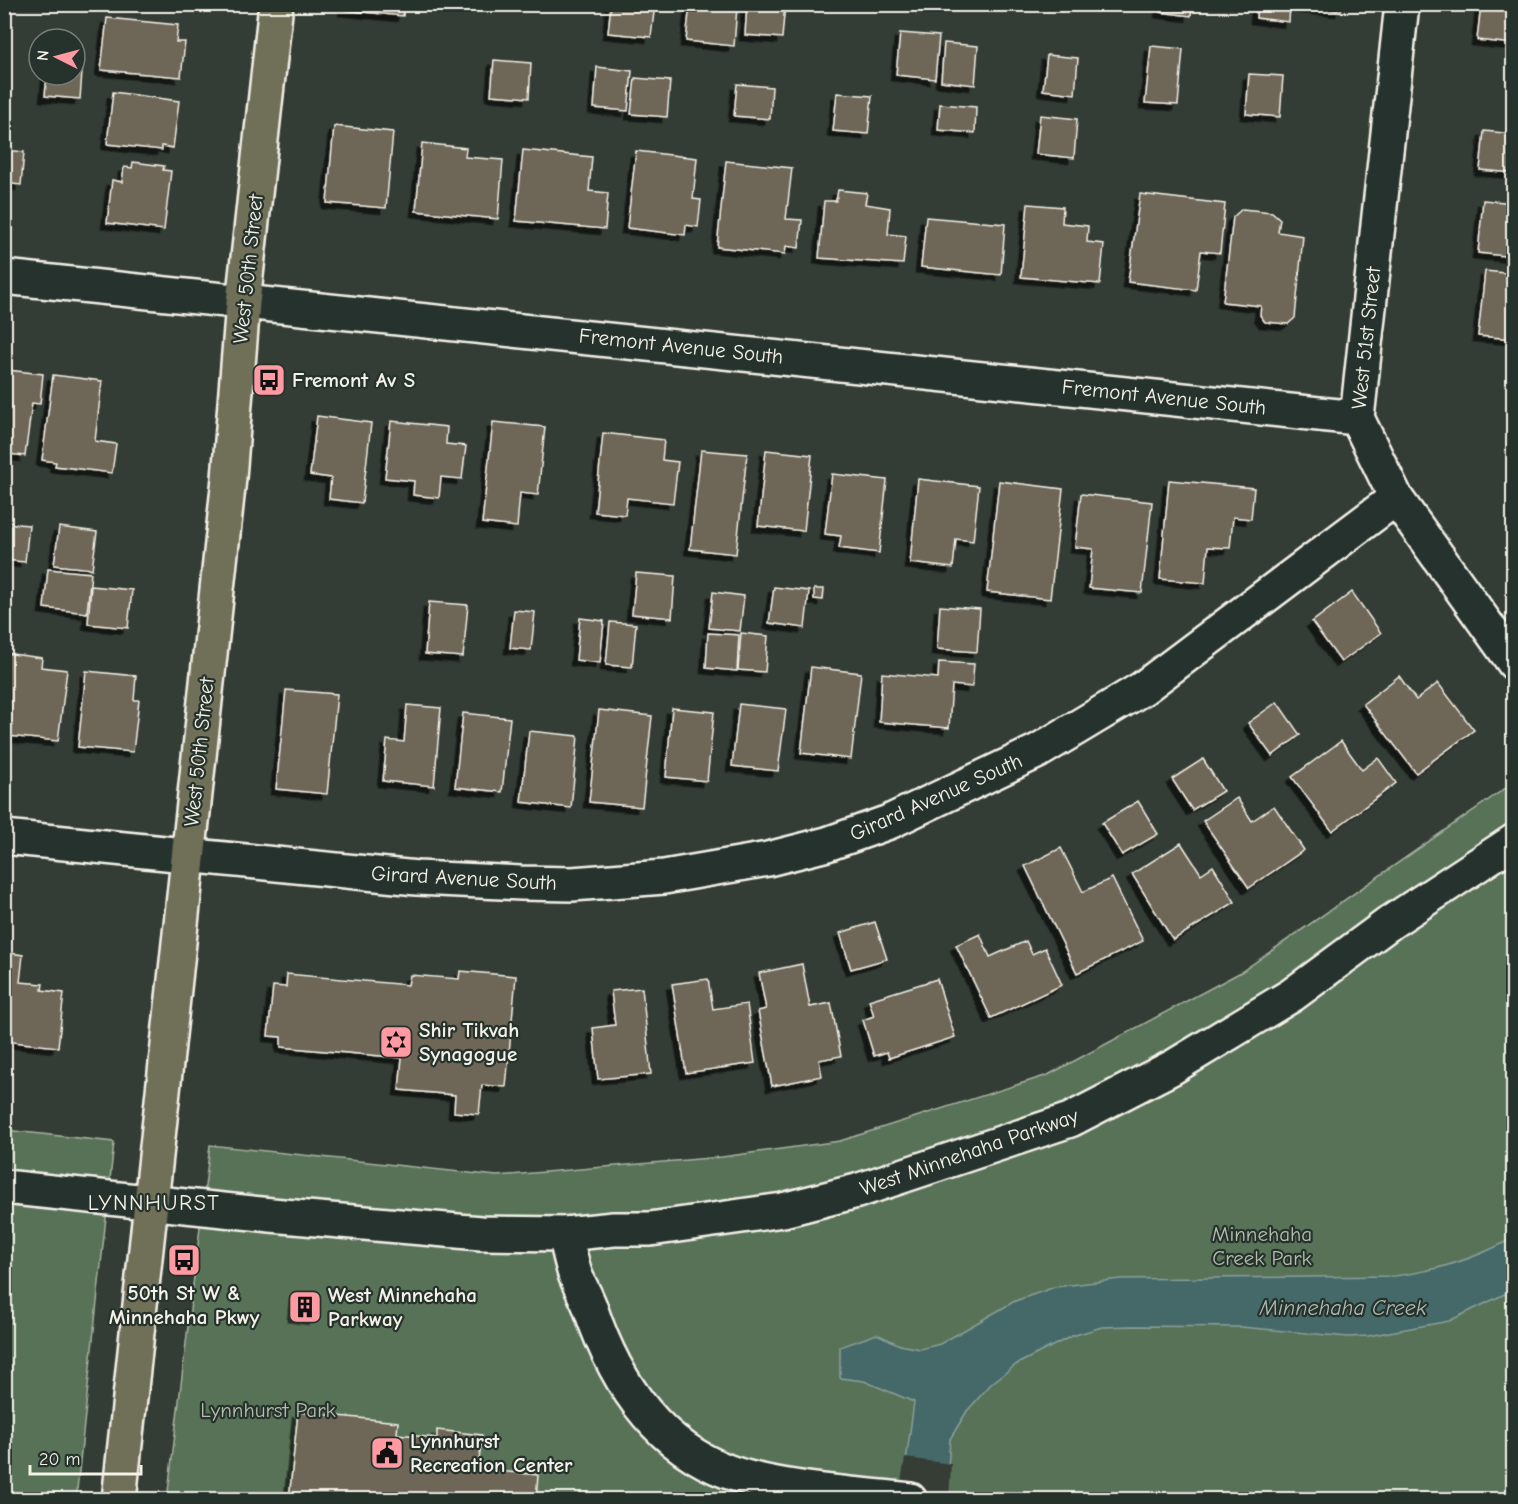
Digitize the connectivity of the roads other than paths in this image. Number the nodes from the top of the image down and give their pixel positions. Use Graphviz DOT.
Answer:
graph roads {
  1 [pos="276,4"];
  2 [pos="1402,4"];
  3 [pos="4,277"];
  4 [pos="243,303"];
  5 [pos="1357,418"];
  6 [pos="1396,498"];
  7 [pos="1514,663"];
  8 [pos="4,837"];
  9 [pos="1514,841"];
  10 [pos="188,855"];
  11 [pos="4,1187"];
  12 [pos="151,1203"];
  13 [pos="565,1234"];
  14 [pos="119,1500"];
  15 [pos="910,1500"];
  1 -- 4 [label="main road, West 50th Street"];
  2 -- 5 [label="street, West 51st Street"];
  3 -- 4 [label="street, Fremont Avenue South"];
  4 -- 5 [label="street, Fremont Avenue South"];
  4 -- 10 [label="main road, West 50th Street"];
  5 -- 6 [label="street, West 51st Street"];
  6 -- 7 [label="street, West 51st Street"];
  6 -- 10 [label="street, Girard Avenue South"];
  8 -- 10 [label="street, Girard Avenue South"];
  9 -- 13 [label="street, West Minnehaha Parkway"];
  10 -- 12 [label="main road, West 50th Street"];
  11 -- 12 [label="street, West Minnehaha Parkway"];
  12 -- 13 [label="street, West Minnehaha Parkway"];
  12 -- 14 [label="main road, West 50th Street"];
  13 -- 15 [label="street"];
}
